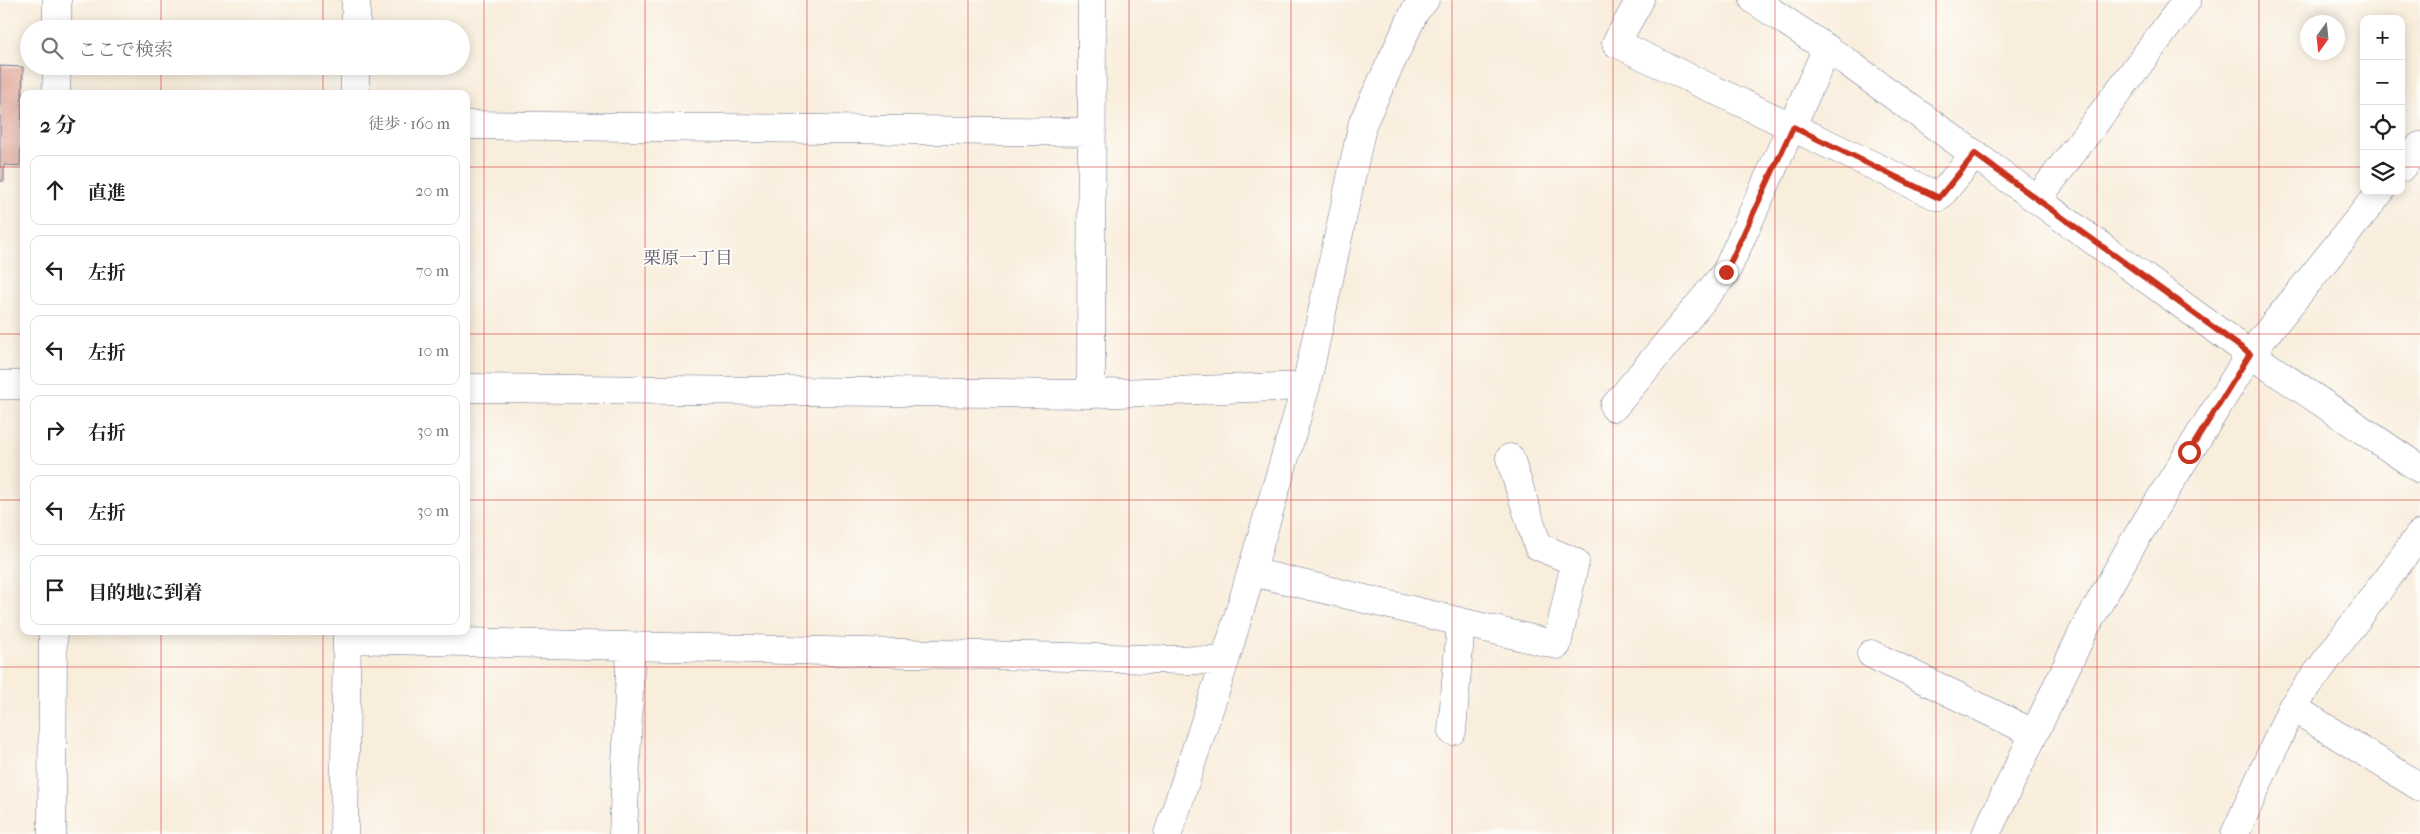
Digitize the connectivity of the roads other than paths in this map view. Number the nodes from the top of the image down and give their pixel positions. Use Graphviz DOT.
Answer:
graph roads {
  1 [pos="57,0"];
  2 [pos="356,0"];
  3 [pos="1092,0"];
  4 [pos="1425,0"];
  5 [pos="1640,0"];
  6 [pos="1754,0"];
  7 [pos="2187,0"];
  8 [pos="57,20"];
  9 [pos="356,20"];
  10 [pos="1827,48"];
  11 [pos="56,75"];
  12 [pos="355,75"];
  13 [pos="56,90"];
  14 [pos="355,90"];
  15 [pos="470,124"];
  16 [pos="1793,127"];
  17 [pos="1092,132"];
  18 [pos="2420,146"];
  19 [pos="1975,154"];
  20 [pos="2405,163"];
  21 [pos="2378,195"];
  22 [pos="2037,200"];
  23 [pos="2250,354"];
  24 [pos="0,384"];
  25 [pos="20,385"];
  26 [pos="1306,386"];
  27 [pos="470,388"];
  28 [pos="1091,394"];
  29 [pos="1614,407"];
  30 [pos="1510,458"];
  31 [pos="2420,469"];
  32 [pos="2420,534"];
  33 [pos="1252,572"];
  34 [pos="1461,622"];
  35 [pos="53,635"];
  36 [pos="347,635"];
  37 [pos="631,646"];
  38 [pos="1871,654"];
  39 [pos="1226,661"];
  40 [pos="2292,707"];
  41 [pos="1452,731"];
  42 [pos="2033,733"];
  43 [pos="2420,787"];
  44 [pos="52,834"];
  45 [pos="344,834"];
  46 [pos="623,834"];
  47 [pos="1168,834"];
  48 [pos="1986,834"];
  49 [pos="2235,834"];
  1 -- 8 [label="street"];
  2 -- 9 [label="street"];
  3 -- 17 [label="street"];
  4 -- 26 [label="street"];
  5 -- 16 [label="street"];
  6 -- 10 [label="street"];
  7 -- 22 [label="street"];
  10 -- 16 [label="street"];
  10 -- 19 [label="street"];
  11 -- 13 [label="street"];
  12 -- 14 [label="street"];
  15 -- 17 [label="street"];
  16 -- 19 [label="street"];
  16 -- 29 [label="street"];
  17 -- 28 [label="street"];
  18 -- 20 [label="street"];
  19 -- 22 [label="street"];
  21 -- 23 [label="street"];
  22 -- 23 [label="street"];
  23 -- 31 [label="street"];
  23 -- 42 [label="street"];
  24 -- 25 [label="street"];
  26 -- 28 [label="street"];
  26 -- 33 [label="street"];
  27 -- 28 [label="street"];
  30 -- 34 [label="street"];
  32 -- 40 [label="street"];
  33 -- 34 [label="street"];
  33 -- 39 [label="street"];
  34 -- 41 [label="street"];
  35 -- 44 [label="street"];
  36 -- 37 [label="street"];
  36 -- 45 [label="street"];
  37 -- 39 [label="street"];
  37 -- 46 [label="street"];
  38 -- 42 [label="street"];
  39 -- 47 [label="street"];
  40 -- 43 [label="street"];
  40 -- 49 [label="street"];
  42 -- 48 [label="street"];
}
